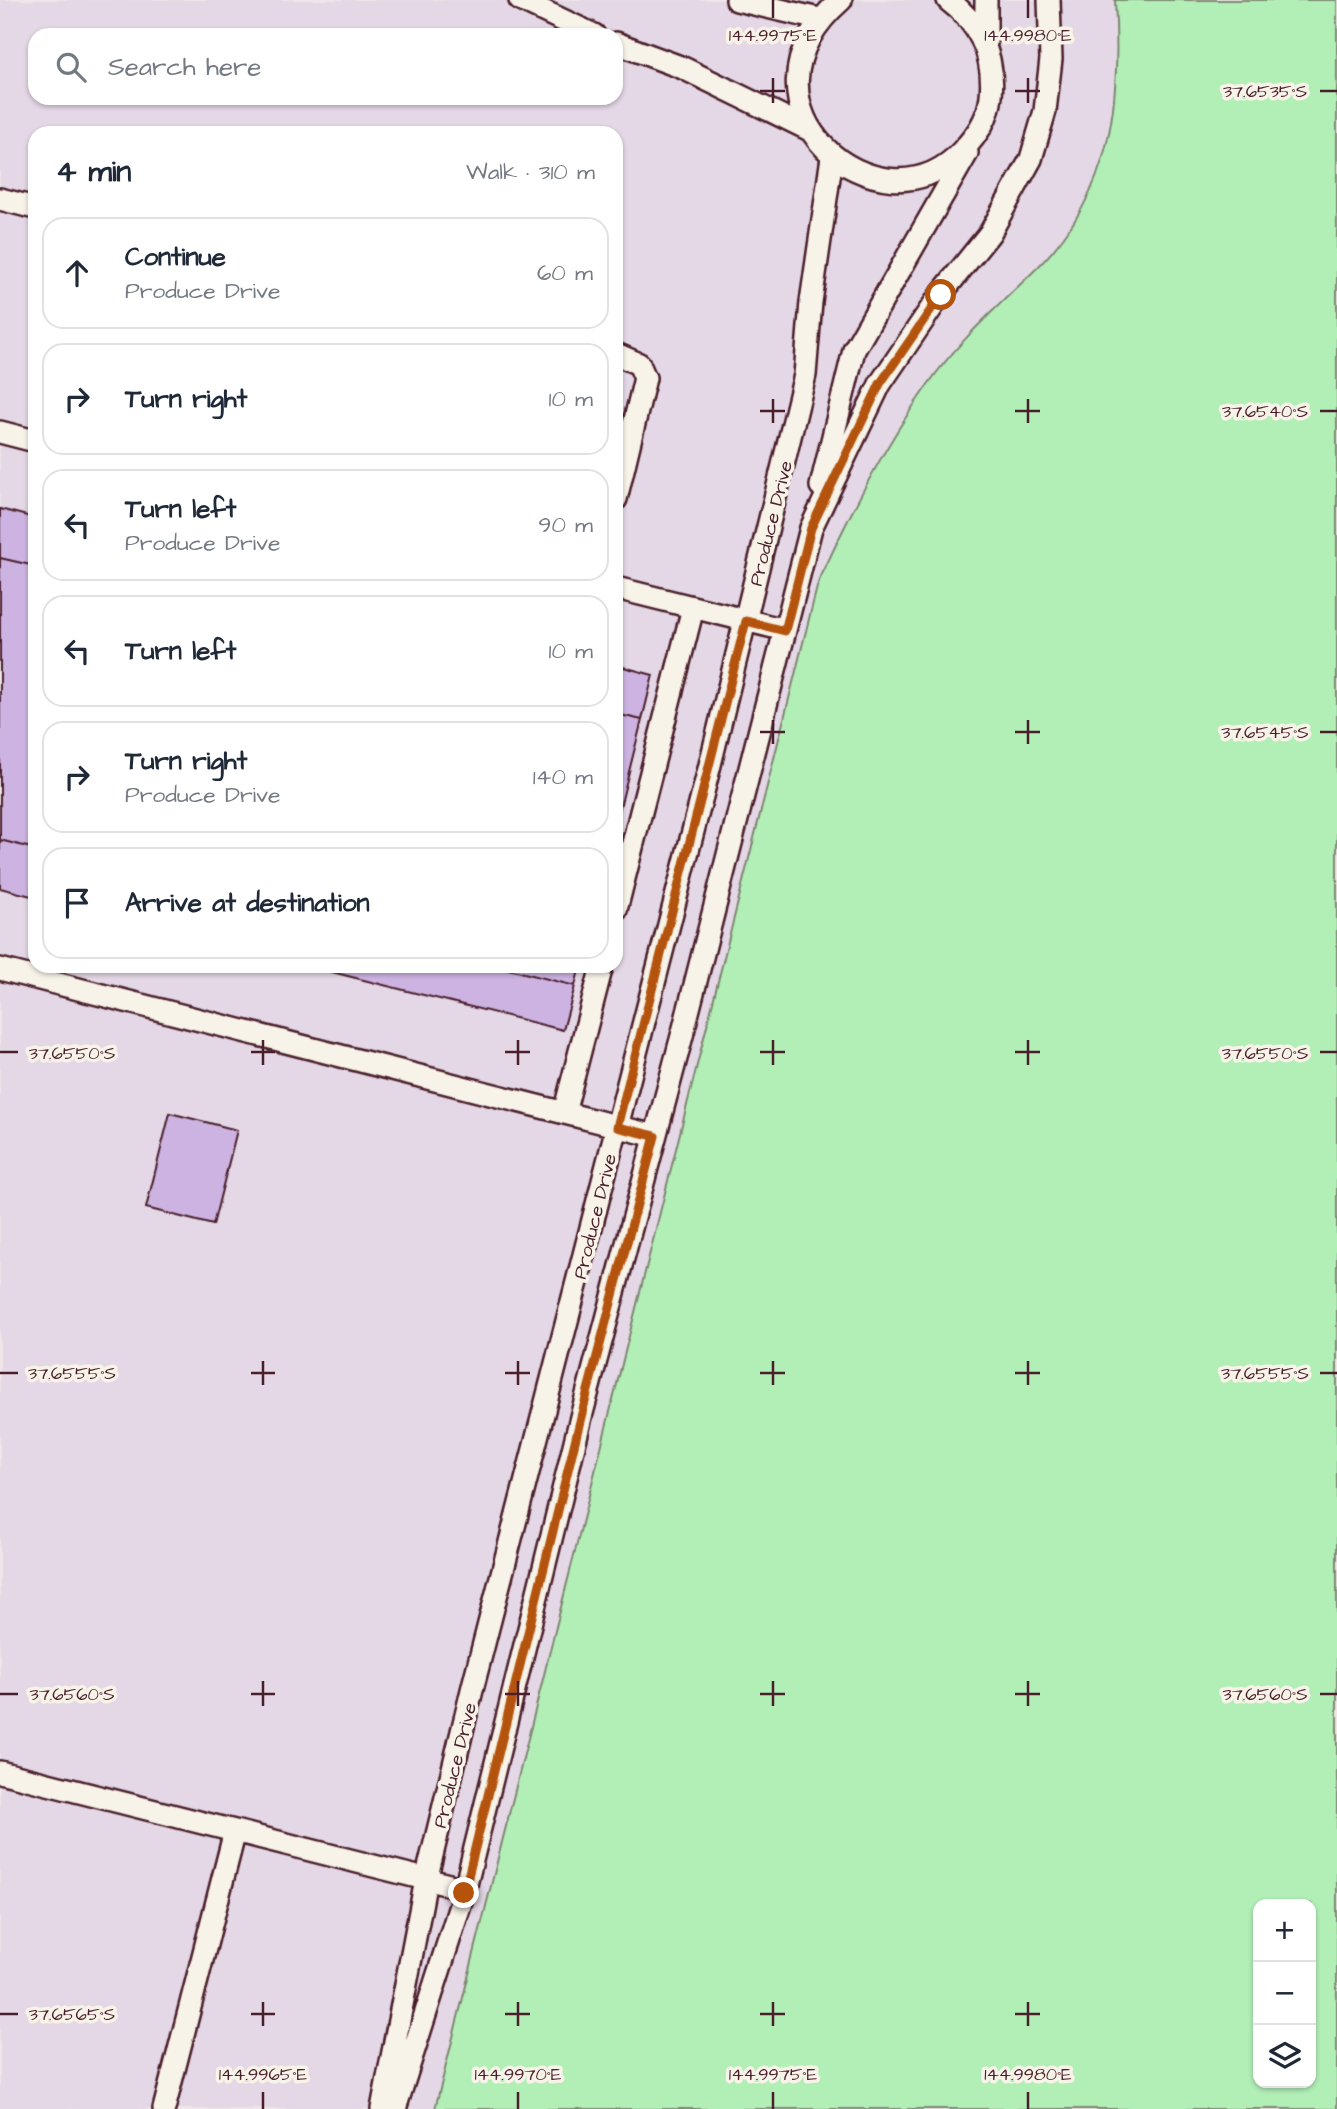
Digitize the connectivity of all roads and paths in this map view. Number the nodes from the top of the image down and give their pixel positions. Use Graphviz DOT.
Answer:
graph roads {
  1 [pos="520,0"];
  2 [pos="737,0"];
  3 [pos="841,0"];
  4 [pos="948,0"];
  5 [pos="986,0"];
  6 [pos="1049,0"];
  7 [pos="818,19"];
  8 [pos="579,28"];
  9 [pos="986,43"];
  10 [pos="623,46"];
  11 [pos="810,130"];
  12 [pos="976,136"];
  13 [pos="832,157"];
  14 [pos="0,199"];
  15 [pos="28,206"];
  16 [pos="623,358"];
  17 [pos="0,432"];
  18 [pos="28,439"];
  19 [pos="623,470"];
  20 [pos="811,528"];
  21 [pos="623,591"];
  22 [pos="693,608"];
  23 [pos="746,621"];
  24 [pos="785,631"];
  25 [pos="623,883"];
  26 [pos="0,969"];
  27 [pos="600,973"];
  28 [pos="564,1113"];
  29 [pos="617,1127"];
  30 [pos="655,1136"];
  31 [pos="0,1772"];
  32 [pos="235,1831"];
  33 [pos="426,1880"];
  34 [pos="465,1888"];
  35 [pos="164,2109"];
  36 [pos="382,2109"];
  37 [pos="395,2109"];
  1 -- 8 [label="lane"];
  2 -- 7 [label="lane"];
  3 -- 7 [label="lane"];
  4 -- 9 [label="lane"];
  5 -- 9 [label="lane"];
  6 -- 20 [label="lane, Produce Drive"];
  7 -- 11 [label="lane"];
  9 -- 12 [label="lane"];
  10 -- 11 [label="lane"];
  11 -- 13 [label="lane"];
  12 -- 13 [label="lane"];
  12 -- 20 [label="lane, Produce Drive"];
  13 -- 23 [label="lane, Produce Drive"];
  14 -- 15 [label="lane"];
  16 -- 19 [label="lane"];
  17 -- 18 [label="lane"];
  20 -- 24 [label="lane, Produce Drive"];
  21 -- 22 [label="lane"];
  22 -- 23 [label="lane"];
  22 -- 25 [label="lane"];
  23 -- 24 [label="lane"];
  23 -- 29 [label="lane, Produce Drive"];
  24 -- 30 [label="lane, Produce Drive"];
  26 -- 28 [label="lane"];
  27 -- 28 [label="lane"];
  28 -- 29 [label="lane"];
  29 -- 30 [label="lane"];
  29 -- 33 [label="lane, Produce Drive"];
  30 -- 34 [label="lane, Produce Drive"];
  31 -- 32 [label="lane"];
  32 -- 33 [label="lane"];
  32 -- 35 [label="lane"];
  33 -- 34 [label="lane"];
  33 -- 36 [label="lane, Produce Drive"];
  34 -- 37 [label="lane, Produce Drive"];
}
